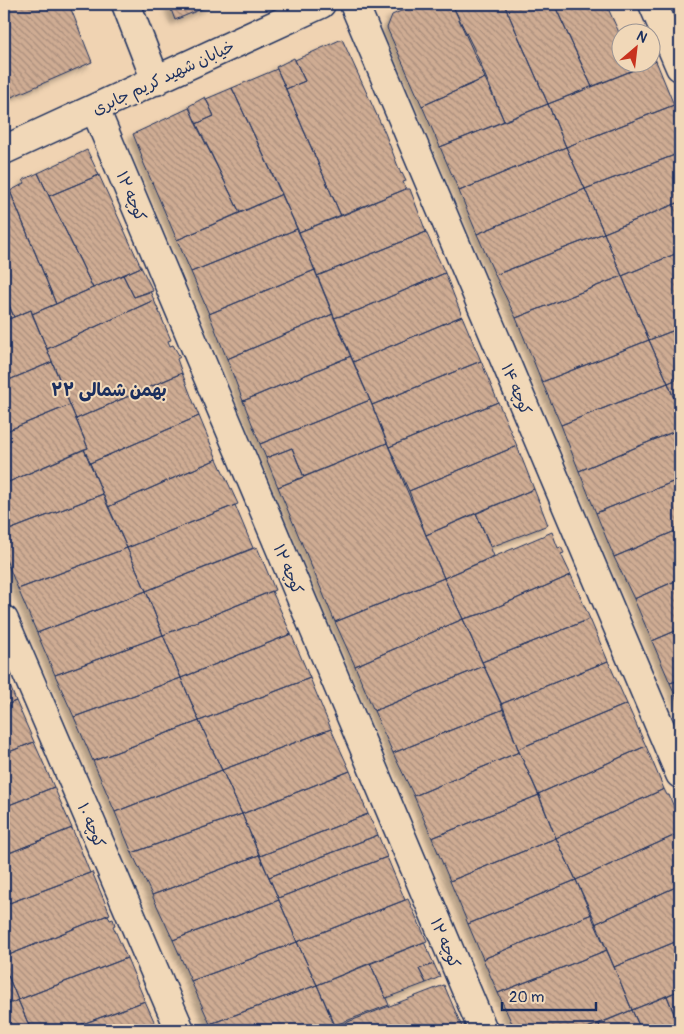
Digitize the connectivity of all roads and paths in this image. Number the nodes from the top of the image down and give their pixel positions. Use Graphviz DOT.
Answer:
graph roads {
  1 [pos="126,4"];
  2 [pos="321,4"];
  3 [pos="354,4"];
  4 [pos="653,4"];
  5 [pos="680,67"];
  6 [pos="156,81"];
  7 [pos="95,109"];
  8 [pos="4,150"];
  9 [pos="4,620"];
  10 [pos="680,774"];
  11 [pos="180,1030"];
  12 [pos="483,1030"];
  1 -- 6 [label="street"];
  2 -- 6 [label="street, خیابان شهید کریم جابری"];
  3 -- 10 [label="street, کوچه ۱۴"];
  4 -- 5 [label="street"];
  6 -- 7 [label="street, خیابان شهید کریم جابری"];
  7 -- 8 [label="street, خیابان شهید کریم جابری"];
  7 -- 12 [label="street, کوچه ۱۲"];
  9 -- 11 [label="street, کوچه ۱۰"];
}
